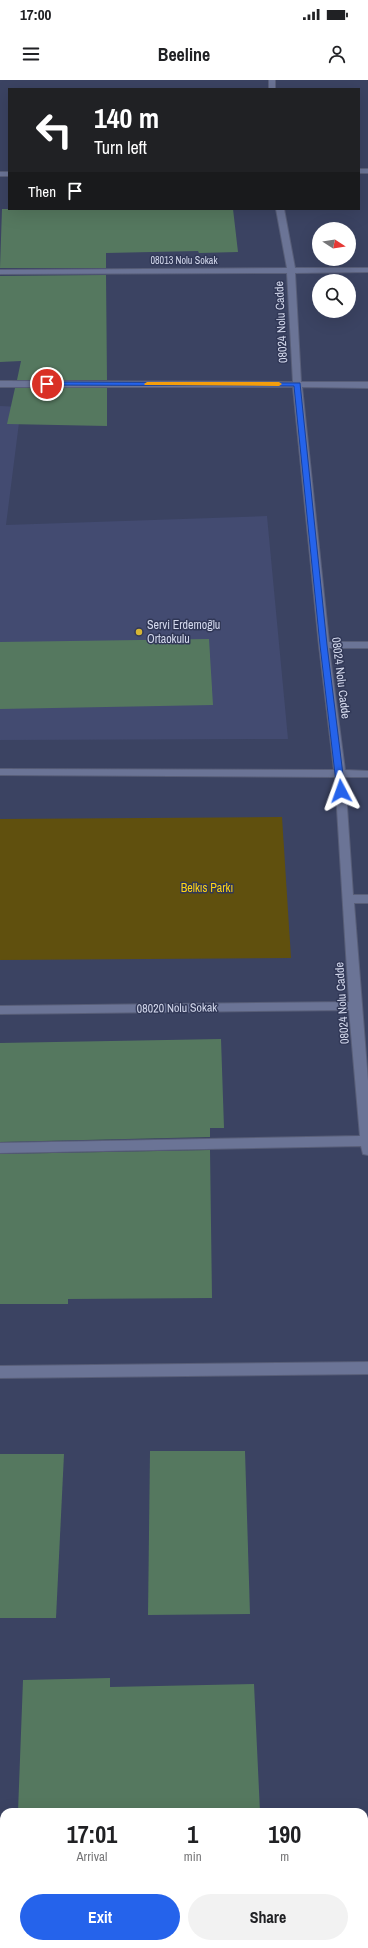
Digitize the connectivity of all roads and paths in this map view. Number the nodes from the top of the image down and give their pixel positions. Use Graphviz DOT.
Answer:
graph roads {
  1 [pos="280,210"];
  2 [pos="291,270"];
  3 [pos="368,270"];
  4 [pos="0,272"];
  5 [pos="0,384"];
  6 [pos="297,384"];
  7 [pos="368,385"];
  8 [pos="324,645"];
  9 [pos="368,645"];
  10 [pos="0,772"];
  11 [pos="368,774"];
  12 [pos="340,775"];
  13 [pos="348,899"];
  14 [pos="368,899"];
  15 [pos="355,1006"];
  16 [pos="0,1010"];
  17 [pos="368,1146"];
  18 [pos="0,1148"];
  19 [pos="368,1368"];
  20 [pos="0,1372"];
  1 -- 2 [label="street, 08024 Nolu Cadde"];
  2 -- 3 [label="street, 08013 Nolu Sokak"];
  2 -- 4 [label="street, 08013 Nolu Sokak"];
  2 -- 6 [label="street, 08024 Nolu Cadde"];
  5 -- 6 [label="street"];
  6 -- 7 [label="street"];
  6 -- 8 [label="street, 08024 Nolu Cadde"];
  8 -- 9 [label="street"];
  8 -- 12 [label="street, 08024 Nolu Cadde"];
  10 -- 12 [label="street"];
  11 -- 12 [label="street"];
  12 -- 13 [label="street, 08024 Nolu Cadde"];
  13 -- 14 [label="street"];
  13 -- 15 [label="street, 08024 Nolu Cadde"];
  15 -- 16 [label="street, 08020 Nolu Sokak"];
  15 -- 17 [label="street, 08024 Nolu Cadde"];
  17 -- 18 [label="street"];
  19 -- 20 [label="street"];
}
